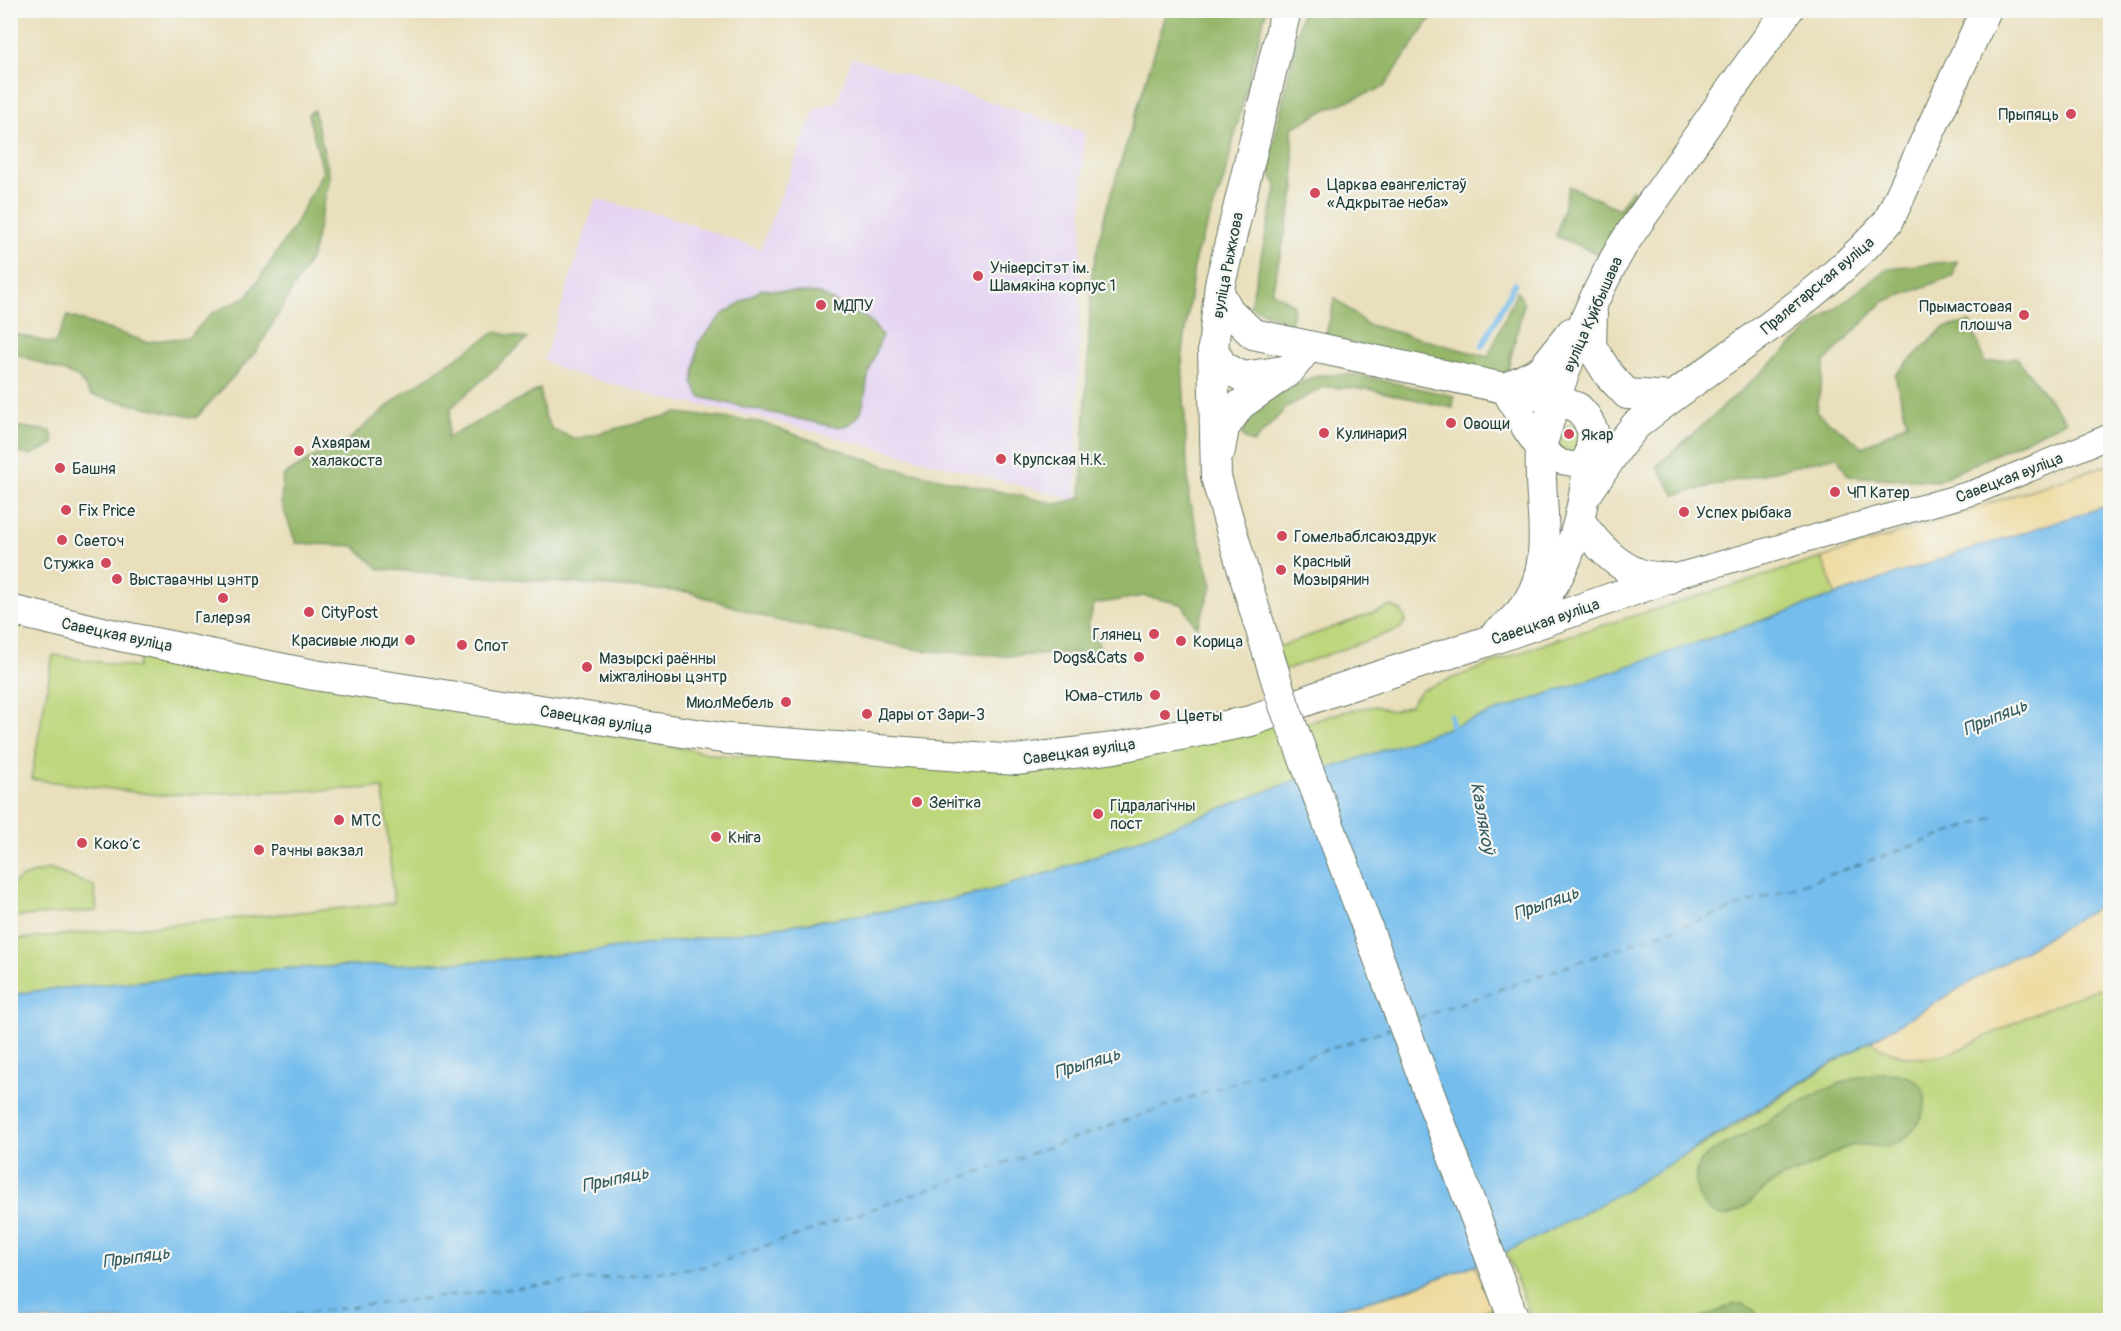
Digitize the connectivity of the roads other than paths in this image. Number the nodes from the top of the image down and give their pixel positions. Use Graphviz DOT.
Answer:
graph roads {
  1 [pos="1286,10"];
  2 [pos="1788,10"];
  3 [pos="1986,10"];
  4 [pos="1219,293"];
  5 [pos="1592,305"];
  6 [pos="1308,347"];
  7 [pos="1213,349"];
  8 [pos="1290,370"];
  9 [pos="1506,388"];
  10 [pos="1672,397"];
  11 [pos="1567,403"];
  12 [pos="2110,436"];
  13 [pos="1541,448"];
  14 [pos="1590,452"];
  15 [pos="1216,477"];
  16 [pos="1581,512"];
  17 [pos="1551,565"];
  18 [pos="1669,578"];
  19 [pos="1597,603"];
  20 [pos="10,610"];
  21 [pos="1482,644"];
  22 [pos="1514,1320"];
  1 -- 4 [label="main road, вуліца Рыжкова"];
  2 -- 5 [label="main road, вуліца Куйбышава"];
  3 -- 10 [label="main road, Пралетарская вуліца"];
  4 -- 6 [label="main road"];
  4 -- 7 [label="main road, вуліца Рыжкова"];
  5 -- 9 [label="main road"];
  5 -- 10 [label="main road"];
  5 -- 11 [label="main road, вуліца Куйбышава"];
  6 -- 7 [label="main road"];
  6 -- 8 [label="main road"];
  6 -- 9 [label="main road, Пралетарская вуліца"];
  7 -- 8 [label="main road"];
  7 -- 15 [label="main road, вуліца Рыжкова"];
  8 -- 15 [label="main road"];
  9 -- 11 [label="main road, Пралетарская вуліца"];
  9 -- 13 [label="main road"];
  10 -- 11 [label="main road, Пралетарская вуліца"];
  10 -- 16 [label="main road, Пралетарская вуліца"];
  11 -- 13 [label="main road, вуліца Куйбышава"];
  11 -- 14 [label="main road"];
  12 -- 18 [label="street, Савецкая вуліца"];
  13 -- 14 [label="street"];
  13 -- 17 [label="main road, вуліца Куйбышава"];
  14 -- 16 [label="main road"];
  15 -- 22 [label="main road, вуліца Рыжкова, bridge"];
  16 -- 17 [label="main road"];
  16 -- 18 [label="main road"];
  17 -- 19 [label="main road"];
  17 -- 21 [label="main road"];
  18 -- 19 [label="main road, Савецкая вуліца"];
  19 -- 21 [label="main road, Савецкая вуліца"];
  20 -- 21 [label="main road, Савецкая вуліца"];
}
